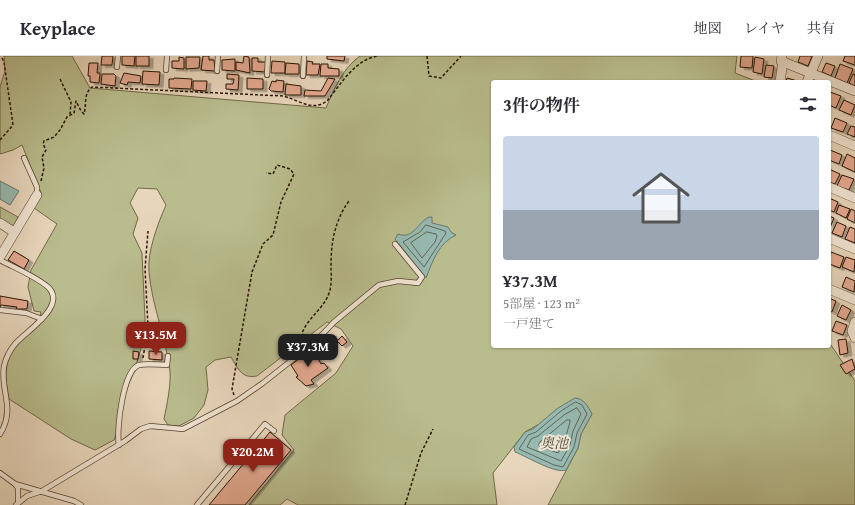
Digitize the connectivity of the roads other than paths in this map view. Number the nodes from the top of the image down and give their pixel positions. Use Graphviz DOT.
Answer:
graph roads {
  1 [pos="118,56"];
  2 [pos="167,56"];
  3 [pos="218,56"];
  4 [pos="268,56"];
  5 [pos="304,56"];
  6 [pos="818,56"];
  7 [pos="783,59"];
  8 [pos="117,67"];
  9 [pos="166,70"];
  10 [pos="217,71"];
  11 [pos="810,73"];
  12 [pos="267,75"];
  13 [pos="303,76"];
  14 [pos="780,80"];
  15 [pos="808,80"];
  16 [pos="828,80"];
  17 [pos="831,81"];
  18 [pos="855,91"];
  19 [pos="831,136"];
  20 [pos="855,146"];
  21 [pos="24,158"];
  22 [pos="831,188"];
  23 [pos="37,192"];
  24 [pos="855,198"];
  25 [pos="0,223"];
  26 [pos="14,232"];
  27 [pos="831,239"];
  28 [pos="395,244"];
  29 [pos="855,249"];
  30 [pos="0,258"];
  31 [pos="831,290"];
  32 [pos="855,300"];
  33 [pos="0,310"];
  34 [pos="42,319"];
  35 [pos="855,322"];
  36 [pos="855,338"];
  37 [pos="168,356"];
  38 [pos="274,431"];
  39 [pos="0,434"];
  40 [pos="119,445"];
  41 [pos="0,473"];
  42 [pos="15,484"];
  43 [pos="42,491"];
  44 [pos="17,503"];
  45 [pos="81,505"];
  46 [pos="197,505"];
  1 -- 8 [label="lane"];
  2 -- 9 [label="lane"];
  3 -- 10 [label="lane"];
  4 -- 12 [label="lane"];
  5 -- 13 [label="lane"];
  6 -- 11 [label="street"];
  7 -- 11 [label="street"];
  7 -- 14 [label="street"];
  11 -- 15 [label="street"];
  11 -- 16 [label="street"];
  17 -- 18 [label="street"];
  19 -- 20 [label="street"];
  21 -- 23 [label="lane"];
  22 -- 24 [label="street"];
  23 -- 26 [label="street"];
  25 -- 26 [label="street"];
  26 -- 30 [label="street"];
  27 -- 29 [label="street"];
  28 -- 40 [label="lane"];
  30 -- 34 [label="lane"];
  31 -- 32 [label="street"];
  33 -- 34 [label="lane"];
  34 -- 39 [label="lane"];
  35 -- 36 [label="street"];
  37 -- 40 [label="lane"];
  38 -- 46 [label="lane"];
  40 -- 43 [label="lane"];
  41 -- 42 [label="lane"];
  42 -- 43 [label="lane"];
  42 -- 44 [label="lane"];
  43 -- 44 [label="lane"];
  43 -- 45 [label="lane"];
}
